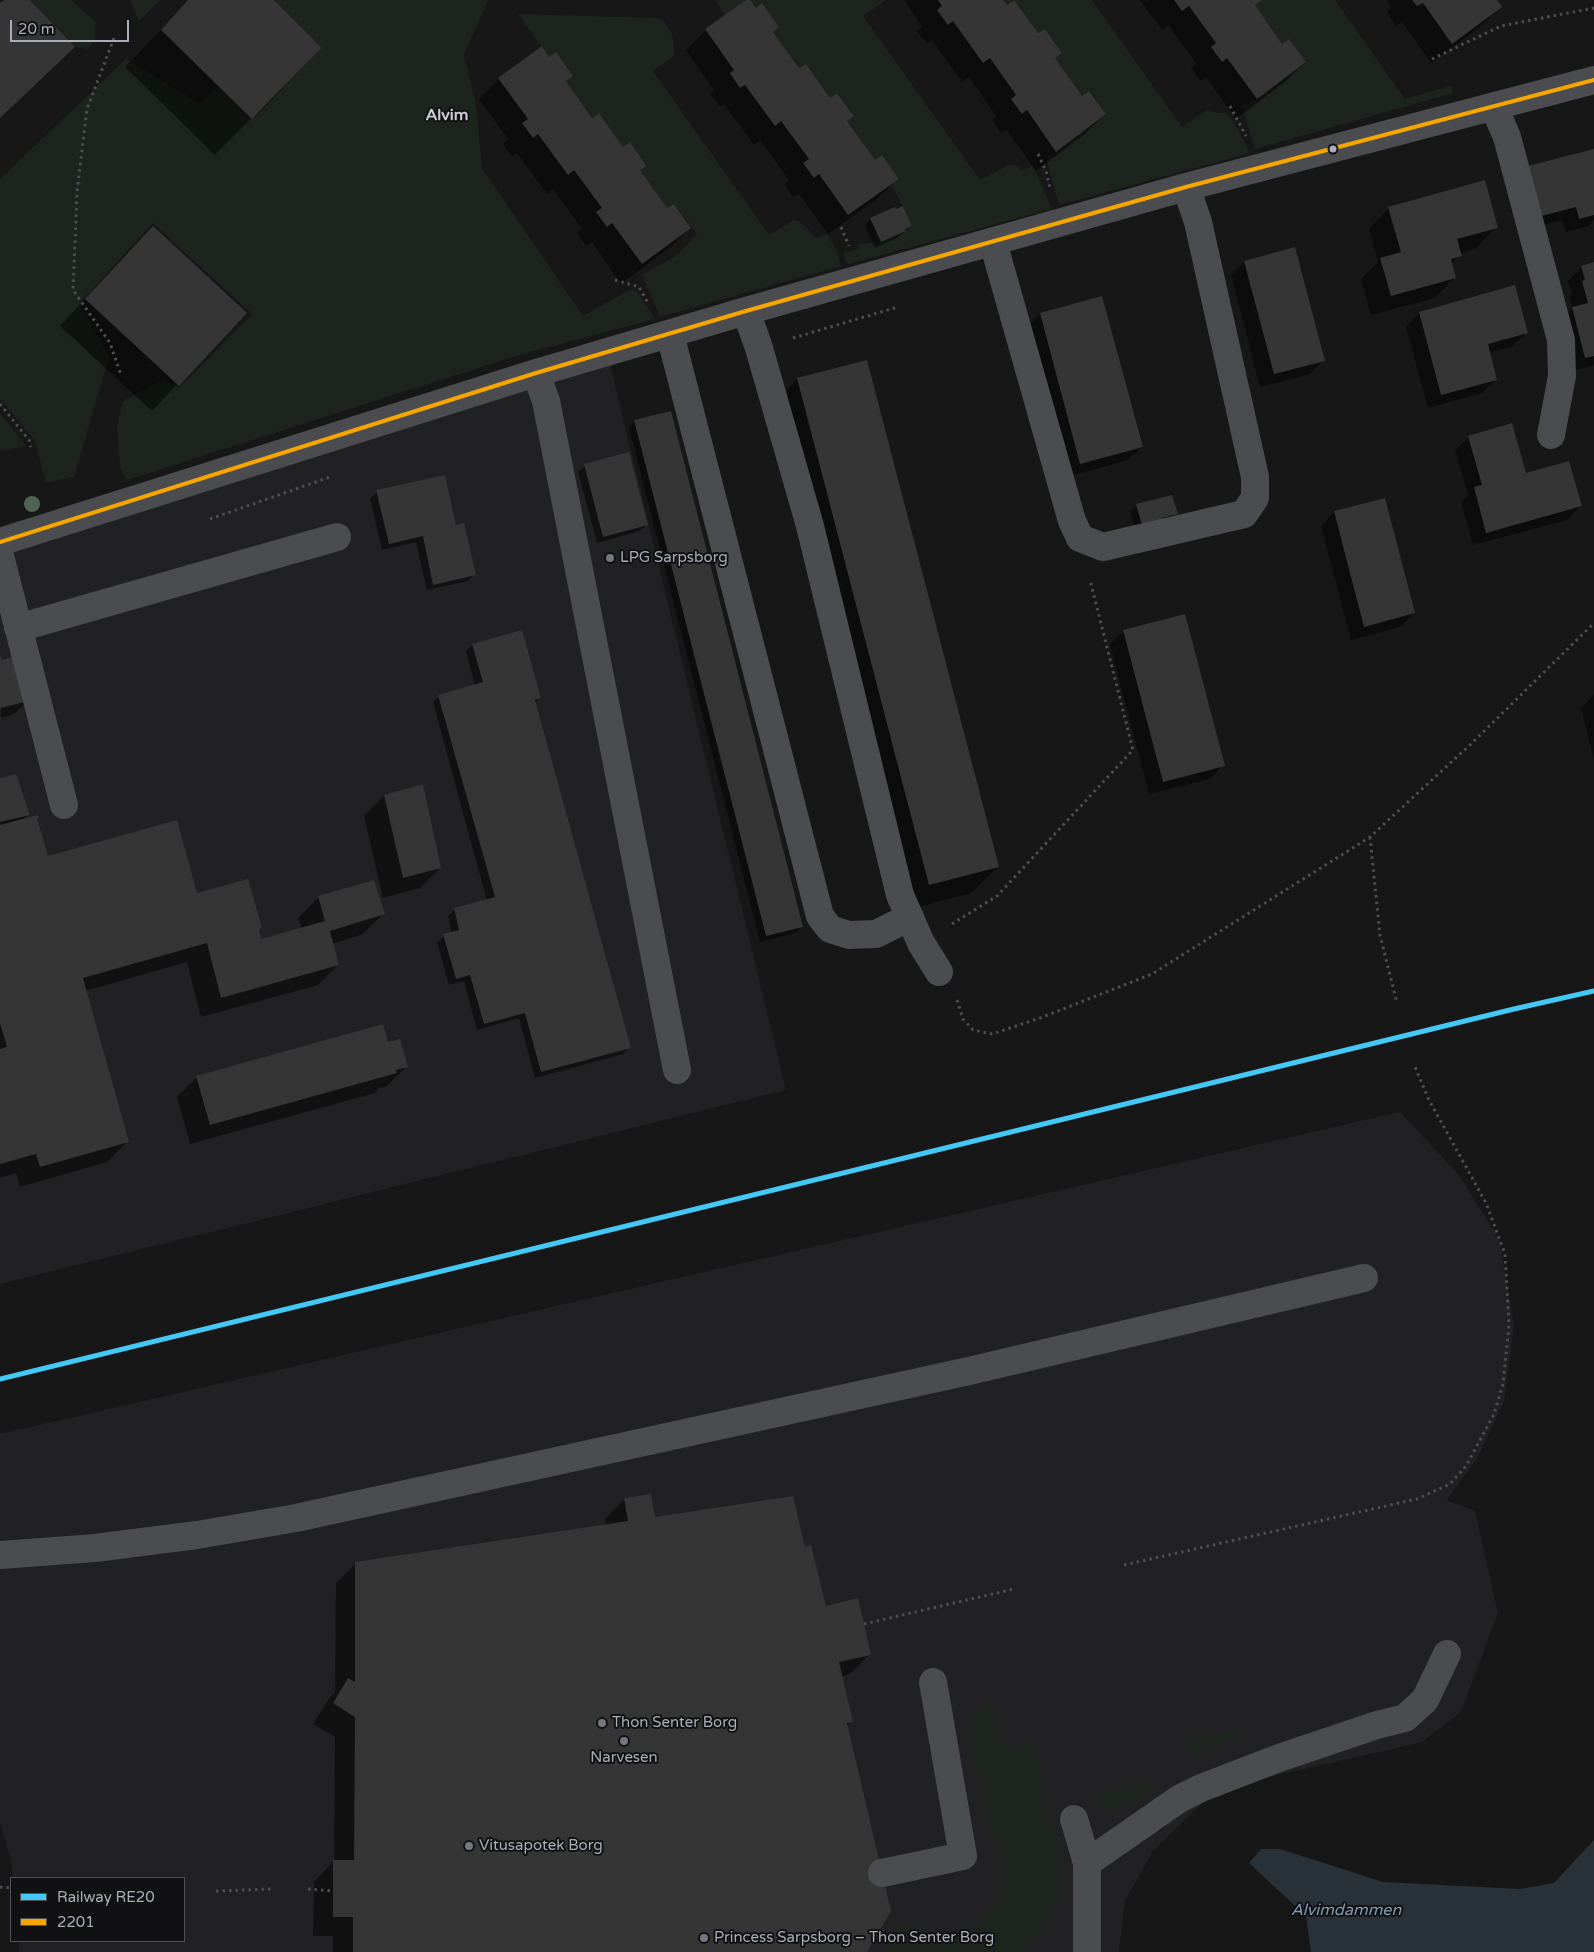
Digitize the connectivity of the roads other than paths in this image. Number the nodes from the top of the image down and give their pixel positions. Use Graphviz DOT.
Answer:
graph roads {
  1 [pos="1594,80"];
  2 [pos="1494,108"];
  3 [pos="1186,187"];
  4 [pos="993,242"];
  5 [pos="746,311"];
  6 [pos="670,334"];
  7 [pos="536,373"];
  8 [pos="1551,436"];
  9 [pos="336,537"];
  10 [pos="0,542"];
  11 [pos="0,556"];
  12 [pos="18,628"];
  13 [pos="64,804"];
  14 [pos="910,917"];
  15 [pos="939,972"];
  16 [pos="678,1070"];
  17 [pos="1364,1278"];
  18 [pos="0,1555"];
  19 [pos="1448,1654"];
  20 [pos="932,1682"];
  21 [pos="1074,1818"];
  22 [pos="1087,1863"];
  23 [pos="882,1873"];
  24 [pos="1087,1952"];
  1 -- 2 [label="street"];
  2 -- 3 [label="street"];
  2 -- 8 [label="street"];
  3 -- 4 [label="street"];
  3 -- 4 [label="street"];
  4 -- 5 [label="street"];
  5 -- 6 [label="street"];
  5 -- 14 [label="street"];
  6 -- 7 [label="street"];
  6 -- 14 [label="street"];
  7 -- 10 [label="street"];
  7 -- 16 [label="street"];
  9 -- 12 [label="street"];
  11 -- 12 [label="street"];
  12 -- 13 [label="street"];
  14 -- 15 [label="street"];
  17 -- 18 [label="street"];
  19 -- 22 [label="street"];
  20 -- 23 [label="street"];
  21 -- 22 [label="street"];
  22 -- 24 [label="street"];
}
